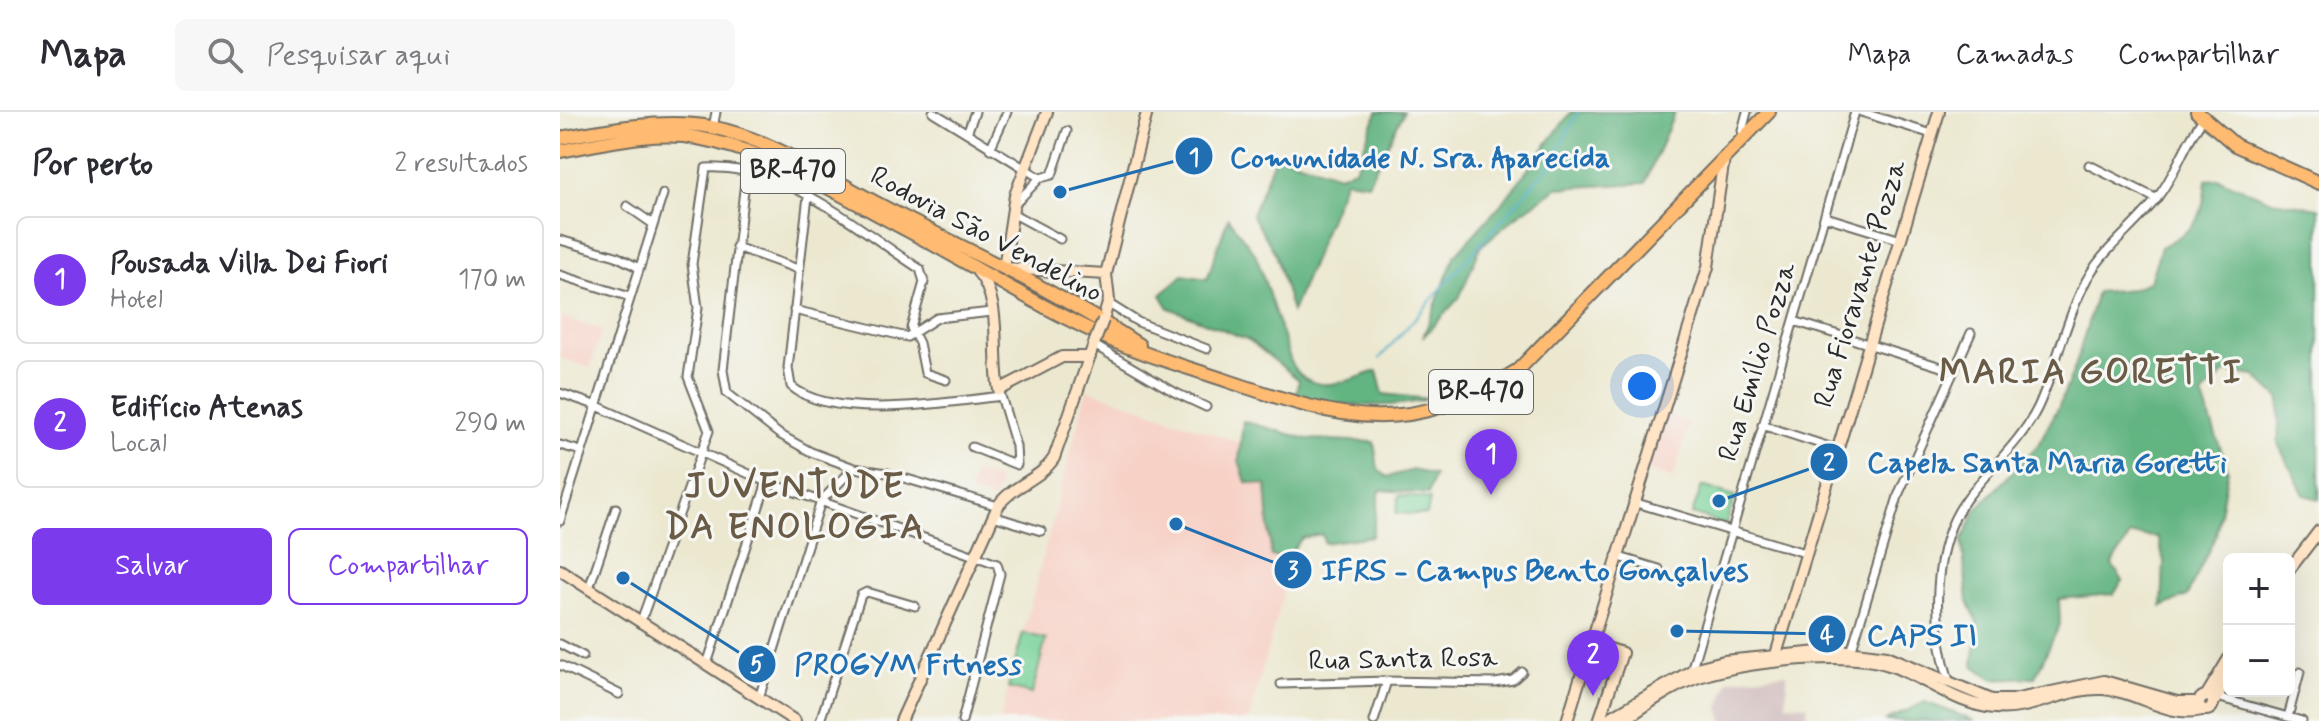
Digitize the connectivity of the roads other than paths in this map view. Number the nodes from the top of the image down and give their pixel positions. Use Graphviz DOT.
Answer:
graph roads {
  1 [pos="716,112"];
  2 [pos="933,112"];
  3 [pos="975,112"];
  4 [pos="1007,112"];
  5 [pos="1047,112"];
  6 [pos="1147,112"];
  7 [pos="1747,112"];
  8 [pos="1761,112"];
  9 [pos="1769,112"];
  10 [pos="1858,112"];
  11 [pos="1939,112"];
  12 [pos="2200,116"];
  13 [pos="713,128"];
  14 [pos="1067,131"];
  15 [pos="967,133"];
  16 [pos="1932,134"];
  17 [pos="1745,137"];
  18 [pos="560,138"];
  19 [pos="990,149"];
  20 [pos="560,151"];
  21 [pos="1724,158"];
  22 [pos="2089,165"];
  23 [pos="1025,168"];
  24 [pos="746,173"];
  25 [pos="1040,178"];
  26 [pos="2319,183"];
  27 [pos="831,189"];
  28 [pos="663,194"];
  29 [pos="808,196"];
  30 [pos="2157,199"];
  31 [pos="627,206"];
  32 [pos="825,208"];
  33 [pos="1013,210"];
  34 [pos="1826,217"];
  35 [pos="653,224"];
  36 [pos="1060,239"];
  37 [pos="560,240"];
  38 [pos="1901,240"];
  39 [pos="736,247"];
  40 [pos="965,260"];
  41 [pos="639,268"];
  42 [pos="798,269"];
  43 [pos="1106,274"];
  44 [pos="560,275"];
  45 [pos="1005,275"];
  46 [pos="630,297"];
  47 [pos="1109,304"];
  48 [pos="992,308"];
  49 [pos="794,310"];
  50 [pos="1794,321"];
  51 [pos="1971,333"];
  52 [pos="915,334"];
  53 [pos="1095,343"];
  54 [pos="1868,344"];
  55 [pos="1207,349"];
  56 [pos="1090,357"];
  57 [pos="1954,371"];
  58 [pos="946,380"];
  59 [pos="560,393"];
  60 [pos="1000,393"];
  61 [pos="595,405"];
  62 [pos="1206,407"];
  63 [pos="1762,425"];
  64 [pos="560,445"];
  65 [pos="972,447"];
  66 [pos="1836,449"];
  67 [pos="581,451"];
  68 [pos="702,454"];
  69 [pos="854,468"];
  70 [pos="767,482"];
  71 [pos="560,485"];
  72 [pos="570,488"];
  73 [pos="821,501"];
  74 [pos="1633,502"];
  75 [pos="616,508"];
  76 [pos="996,511"];
  77 [pos="560,521"];
  78 [pos="2319,525"];
  79 [pos="1041,531"];
  80 [pos="1730,531"];
  81 [pos="2319,531"];
  82 [pos="1805,553"];
  83 [pos="2293,553"];
  84 [pos="976,555"];
  85 [pos="1616,556"];
  86 [pos="2295,562"];
  87 [pos="1659,569"];
  88 [pos="560,570"];
  89 [pos="589,588"];
  90 [pos="915,606"];
  91 [pos="641,621"];
  92 [pos="1588,642"];
  93 [pos="560,644"];
  94 [pos="1850,654"];
  95 [pos="583,656"];
  96 [pos="1774,659"];
  97 [pos="707,664"];
  98 [pos="560,665"];
  99 [pos="1691,671"];
  100 [pos="1522,672"];
  101 [pos="2223,672"];
  102 [pos="2300,672"];
  103 [pos="1387,681"];
  104 [pos="1281,684"];
  105 [pos="2223,685"];
  106 [pos="1950,688"];
  107 [pos="619,694"];
  108 [pos="759,698"];
  109 [pos="2208,706"];
  110 [pos="2288,717"];
  111 [pos="795,721"];
  112 [pos="820,721"];
  113 [pos="901,721"];
  114 [pos="962,721"];
  115 [pos="1374,721"];
  116 [pos="1567,721"];
  117 [pos="1602,721"];
  118 [pos="1623,721"];
  119 [pos="2213,721"];
  120 [pos="2302,721"];
  1 -- 13 [label="street"];
  2 -- 15 [label="street"];
  3 -- 15 [label="street"];
  4 -- 19 [label="street"];
  5 -- 23 [label="main road"];
  6 -- 43 [label="main road"];
  7 -- 17 [label="street"];
  8 -- 17 [label="main road"];
  9 -- 17 [label="highway, BR-470"];
  10 -- 16 [label="street"];
  10 -- 34 [label="street, Rua Emílio Pozza"];
  11 -- 16 [label="main road, Rua Fioravante Pozza"];
  12 -- 26 [label="highway"];
  12 -- 30 [label="street"];
  13 -- 18 [label="highway, Rodovia São Vendelino / BR-470"];
  13 -- 45 [label="highway, Rodovia São Vendelino / BR-470"];
  14 -- 25 [label="street"];
  15 -- 19 [label="street"];
  16 -- 38 [label="main road, Rua Fioravante Pozza"];
  17 -- 21 [label="highway, BR-470"];
  19 -- 23 [label="street"];
  20 -- 27 [label="highway, BR-470"];
  21 -- 45 [label="highway, Rodovia São Vendelino / BR-470"];
  21 -- 74 [label="main road"];
  22 -- 30 [label="street"];
  23 -- 25 [label="street"];
  23 -- 33 [label="main road"];
  24 -- 29 [label="street"];
  24 -- 39 [label="street"];
  24 -- 68 [label="street"];
  25 -- 33 [label="street"];
  27 -- 32 [label="street"];
  27 -- 40 [label="highway, BR-470"];
  28 -- 35 [label="street"];
  29 -- 32 [label="street"];
  29 -- 42 [label="street"];
  30 -- 106 [label="street"];
  31 -- 35 [label="street"];
  32 -- 52 [label="street"];
  33 -- 36 [label="street"];
  33 -- 45 [label="main road"];
  34 -- 38 [label="street"];
  34 -- 50 [label="street, Rua Emílio Pozza"];
  35 -- 41 [label="street"];
  37 -- 41 [label="street"];
  38 -- 54 [label="main road, Rua Fioravante Pozza"];
  39 -- 42 [label="street"];
  39 -- 69 [label="street"];
  40 -- 45 [label="highway, BR-470"];
  40 -- 48 [label="main road"];
  41 -- 46 [label="street"];
  42 -- 49 [label="street"];
  43 -- 45 [label="main road"];
  43 -- 47 [label="main road"];
  44 -- 46 [label="street"];
  45 -- 48 [label="main road"];
  46 -- 61 [label="street"];
  47 -- 53 [label="main road, bridge"];
  47 -- 55 [label="street"];
  48 -- 52 [label="street"];
  48 -- 60 [label="main road"];
  49 -- 52 [label="street"];
  49 -- 60 [label="street"];
  50 -- 54 [label="street"];
  50 -- 63 [label="street, Rua Emílio Pozza"];
  51 -- 57 [label="street"];
  52 -- 58 [label="street"];
  53 -- 56 [label="main road"];
  53 -- 62 [label="street"];
  54 -- 57 [label="street"];
  54 -- 66 [label="main road, Rua Fioravante Pozza"];
  56 -- 60 [label="main road"];
  56 -- 76 [label="main road"];
  57 -- 94 [label="street"];
  59 -- 61 [label="street"];
  60 -- 65 [label="street"];
  61 -- 67 [label="street"];
  61 -- 68 [label="street"];
  63 -- 66 [label="street"];
  63 -- 80 [label="street, Rua Emílio Pozza"];
  64 -- 67 [label="street"];
  66 -- 82 [label="main road, Rua Fioravante Pozza"];
  67 -- 72 [label="street"];
  68 -- 70 [label="street"];
  68 -- 91 [label="street"];
  69 -- 73 [label="street"];
  69 -- 76 [label="street"];
  70 -- 73 [label="street"];
  70 -- 97 [label="street"];
  71 -- 72 [label="street"];
  72 -- 77 [label="street"];
  73 -- 84 [label="street"];
  73 -- 108 [label="street"];
  74 -- 80 [label="street"];
  74 -- 85 [label="main road"];
  75 -- 89 [label="street"];
  76 -- 79 [label="street"];
  76 -- 84 [label="main road"];
  78 -- 83 [label="main road"];
  80 -- 82 [label="street"];
  80 -- 99 [label="street, Rua Emílio Pozza"];
  81 -- 86 [label="main road"];
  82 -- 96 [label="main road, Rua Fioravante Pozza"];
  84 -- 113 [label="main road"];
  84 -- 114 [label="street"];
  85 -- 87 [label="street"];
  85 -- 92 [label="main road"];
  88 -- 89 [label="main road"];
  89 -- 91 [label="main road"];
  90 -- 112 [label="street"];
  91 -- 97 [label="main road"];
  92 -- 116 [label="main road"];
  92 -- 117 [label="main road"];
  93 -- 95 [label="street"];
  94 -- 96 [label="main road"];
  94 -- 106 [label="main road"];
  96 -- 99 [label="main road"];
  96 -- 118 [label="main road"];
  97 -- 108 [label="main road"];
  98 -- 107 [label="street"];
  99 -- 117 [label="main road"];
  100 -- 103 [label="street, Rua Santa Rosa"];
  101 -- 109 [label="main road"];
  102 -- 110 [label="street"];
  103 -- 104 [label="street, Rua Santa Rosa"];
  103 -- 115 [label="street"];
  105 -- 109 [label="main road"];
  106 -- 109 [label="main road"];
  108 -- 111 [label="main road"];
  109 -- 110 [label="street"];
  109 -- 119 [label="main road"];
  110 -- 120 [label="street"];
}
